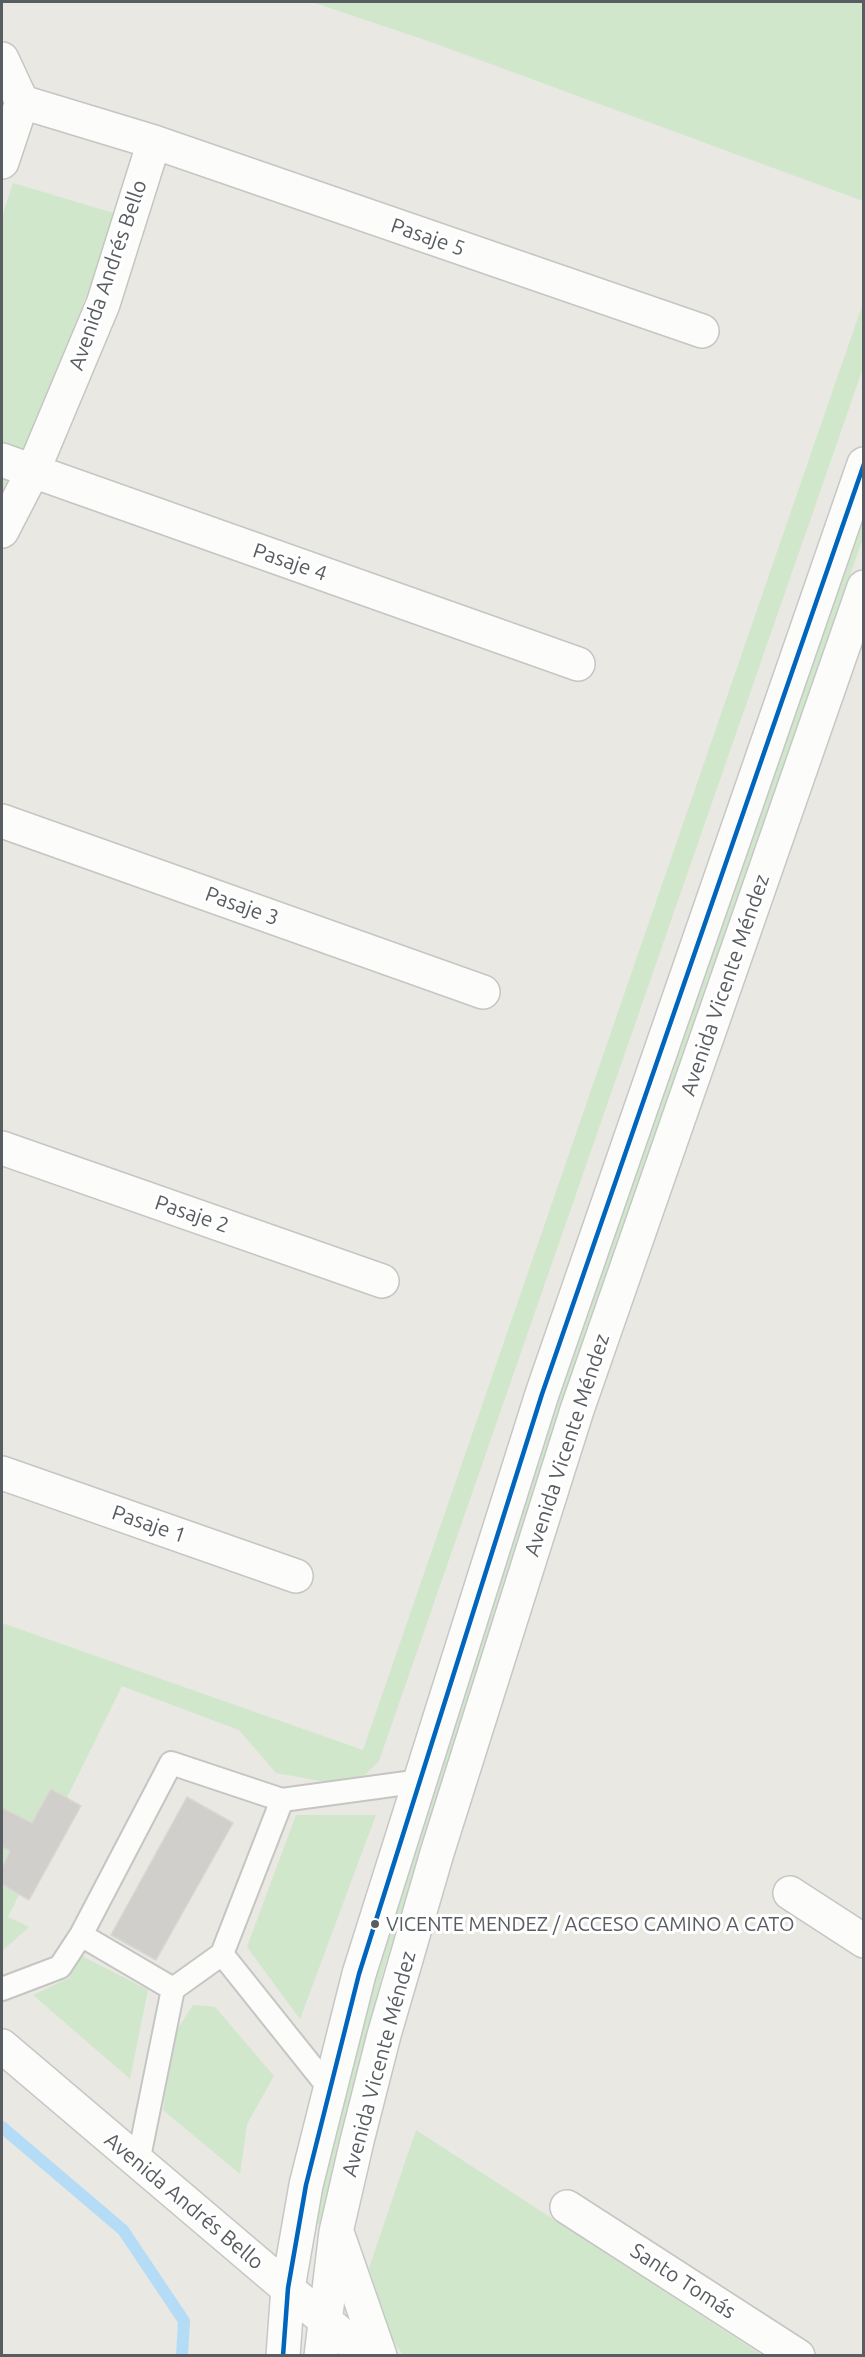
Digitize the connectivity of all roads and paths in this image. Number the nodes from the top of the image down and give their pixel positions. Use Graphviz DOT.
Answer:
graph roads {
  1 [pos="2,59"];
  2 [pos="22,102"];
  3 [pos="154,142"];
  4 [pos="2,162"];
  5 [pos="702,331"];
  6 [pos="2,460"];
  7 [pos="864,464"];
  8 [pos="33,471"];
  9 [pos="2,531"];
  10 [pos="864,587"];
  11 [pos="578,664"];
  12 [pos="2,821"];
  13 [pos="483,992"];
  14 [pos="2,1148"];
  15 [pos="382,1281"];
  16 [pos="2,1473"];
  17 [pos="296,1576"];
  18 [pos="420,1781"];
  19 [pos="282,1800"];
  20 [pos="790,1893"];
  21 [pos="81,1935"];
  22 [pos="864,1941"];
  23 [pos="222,1954"];
  24 [pos="2,1989"];
  25 [pos="173,1989"];
  26 [pos="2,2046"];
  27 [pos="329,2088"];
  28 [pos="138,2162"];
  29 [pos="310,2171"];
  30 [pos="567,2207"];
  31 [pos="336,2232"];
  32 [pos="231,2240"];
  33 [pos="288,2288"];
  34 [pos="324,2318"];
  35 [pos="283,2355"];
  36 [pos="321,2355"];
  37 [pos="367,2355"];
  38 [pos="380,2355"];
  39 [pos="798,2355"];
  1 -- 2 [label="main road"];
  2 -- 3 [label="main road"];
  2 -- 4 [label="main road"];
  3 -- 5 [label="main road, Pasaje 5"];
  3 -- 8 [label="main road, Avenida Andrés Bello"];
  6 -- 8 [label="main road, Pasaje 4"];
  7 -- 18 [label="main road, Avenida Vicente Méndez"];
  8 -- 9 [label="main road, Avenida Andrés Bello"];
  8 -- 11 [label="main road, Pasaje 4"];
  10 -- 31 [label="main road, Avenida Vicente Méndez"];
  12 -- 13 [label="main road, Pasaje 3"];
  14 -- 15 [label="main road, Pasaje 2"];
  16 -- 17 [label="main road, Pasaje 1"];
  18 -- 19 [label="lane"];
  18 -- 27 [label="main road, Avenida Vicente Méndez"];
  19 -- 21 [label="lane"];
  19 -- 23 [label="lane"];
  20 -- 22 [label="main road"];
  21 -- 24 [label="lane"];
  21 -- 25 [label="lane"];
  23 -- 25 [label="lane"];
  23 -- 27 [label="lane"];
  25 -- 28 [label="lane"];
  26 -- 28 [label="main road, Avenida Andrés Bello"];
  27 -- 29 [label="main road, Avenida Vicente Méndez"];
  28 -- 32 [label="main road, Avenida Andrés Bello"];
  29 -- 32 [label="main road"];
  29 -- 33 [label="main road, Avenida Vicente Méndez"];
  30 -- 39 [label="main road, Santo Tomás"];
  31 -- 34 [label="main road, Avenida Vicente Méndez"];
  31 -- 38 [label="main road"];
  32 -- 33 [label="main road, Avenida Andrés Bello"];
  33 -- 34 [label="main road, Avenida Andrés Bello"];
  33 -- 35 [label="main road, Avenida Vicente Méndez"];
  34 -- 36 [label="main road, Avenida Vicente Méndez"];
  34 -- 37 [label="main road, Avenida Andrés Bello"];
}
